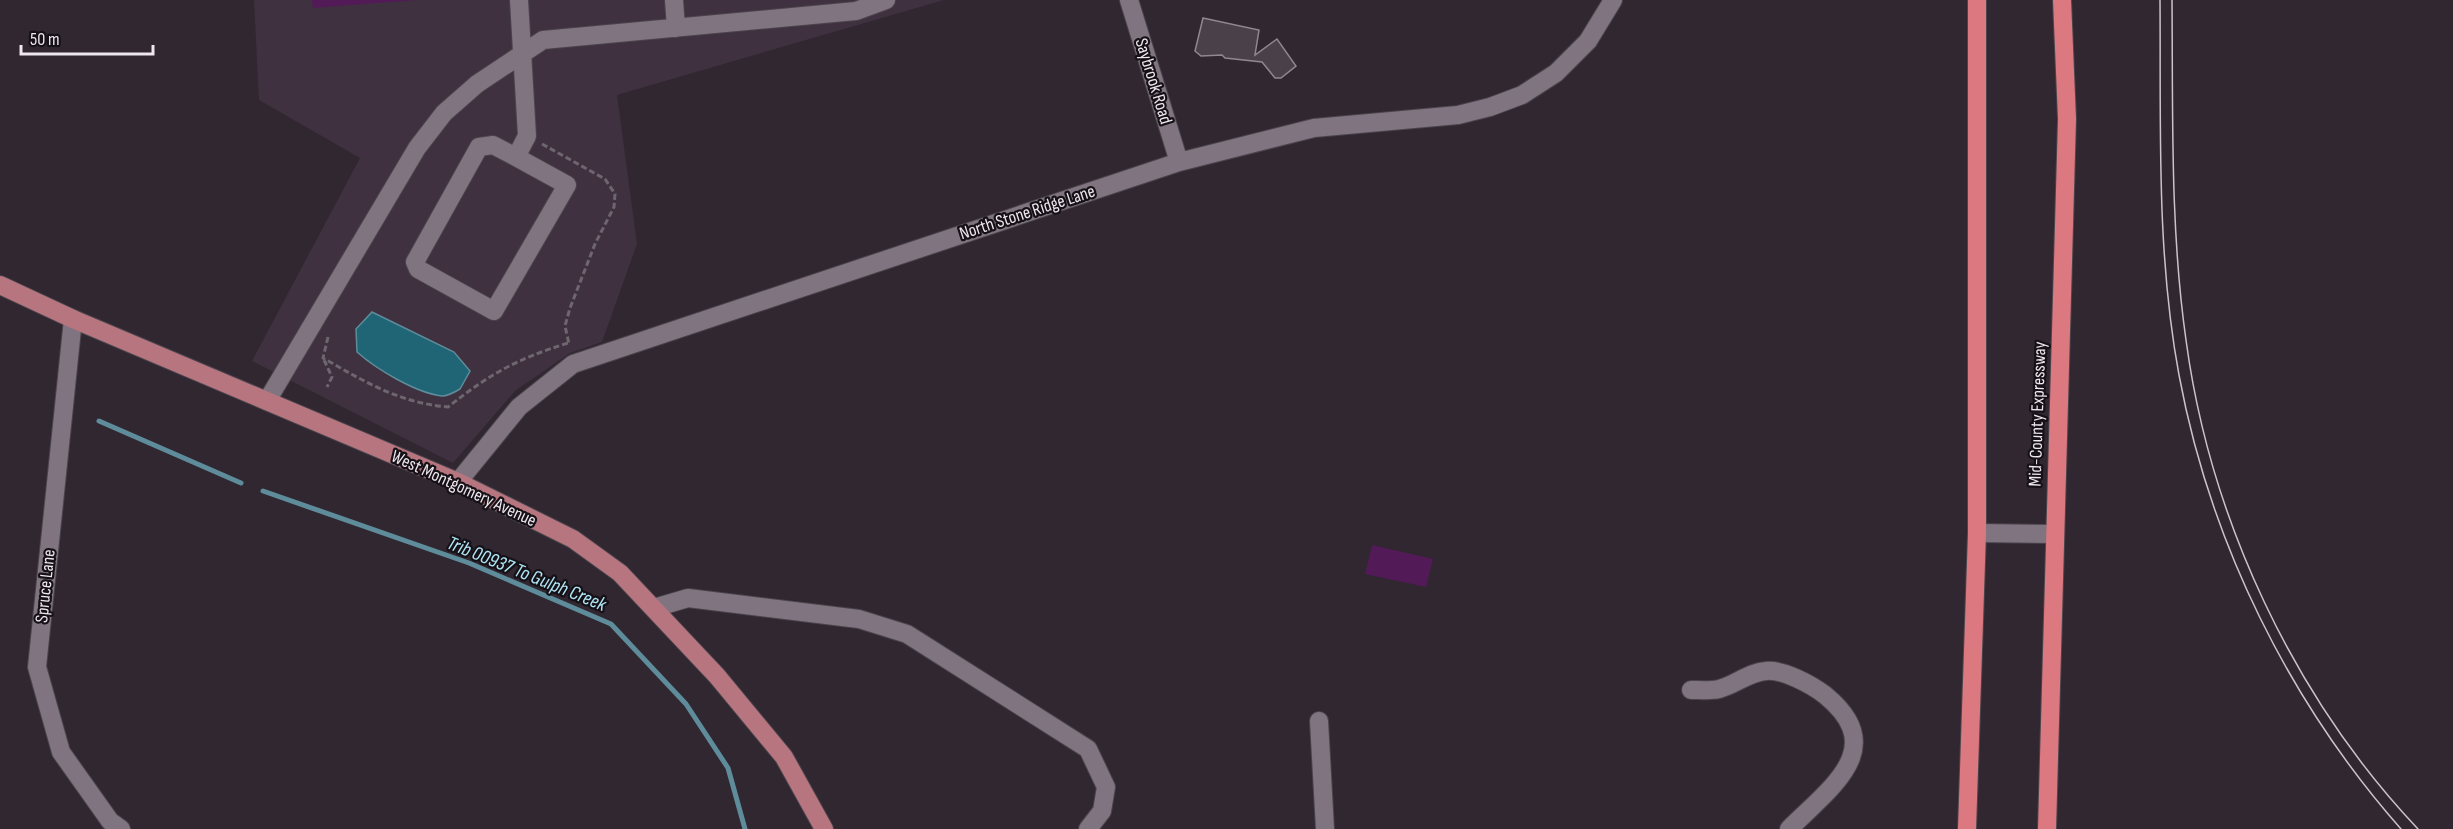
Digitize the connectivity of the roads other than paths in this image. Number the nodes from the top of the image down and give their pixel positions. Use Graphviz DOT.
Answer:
graph roads {
  1 [pos="519,0"];
  2 [pos="674,0"];
  3 [pos="886,0"];
  4 [pos="1129,0"];
  5 [pos="1613,0"];
  6 [pos="1977,0"];
  7 [pos="2062,0"];
  8 [pos="676,28"];
  9 [pos="523,54"];
  10 [pos="516,157"];
  11 [pos="1179,162"];
  12 [pos="0,285"];
  13 [pos="73,319"];
  14 [pos="267,401"];
  15 [pos="458,482"];
  16 [pos="1977,533"];
  17 [pos="2054,534"];
  18 [pos="654,608"];
  19 [pos="1691,690"];
  20 [pos="1319,721"];
  21 [pos="122,829"];
  22 [pos="824,829"];
  23 [pos="1088,829"];
  24 [pos="1325,829"];
  25 [pos="1789,829"];
  26 [pos="1967,829"];
  27 [pos="2047,829"];
  1 -- 9 [label="street"];
  2 -- 8 [label="street"];
  3 -- 8 [label="street"];
  4 -- 11 [label="street, Saybrook Road"];
  5 -- 11 [label="street, North Stone Ridge Lane"];
  6 -- 16 [label="highway"];
  7 -- 17 [label="highway, Mid-County Expressway"];
  8 -- 9 [label="street"];
  9 -- 10 [label="street"];
  9 -- 14 [label="street"];
  10 -- 10 [label="street"];
  11 -- 15 [label="street, North Stone Ridge Lane"];
  12 -- 13 [label="main road, West Montgomery Avenue"];
  13 -- 14 [label="main road, West Montgomery Avenue"];
  13 -- 21 [label="street, Spruce Lane"];
  14 -- 15 [label="main road, West Montgomery Avenue"];
  15 -- 18 [label="main road, West Montgomery Avenue"];
  16 -- 17 [label="street"];
  16 -- 26 [label="highway"];
  17 -- 27 [label="highway, Mid-County Expressway"];
  18 -- 22 [label="main road, West Montgomery Avenue"];
  18 -- 23 [label="street"];
  19 -- 25 [label="street"];
  20 -- 24 [label="street"];
}
